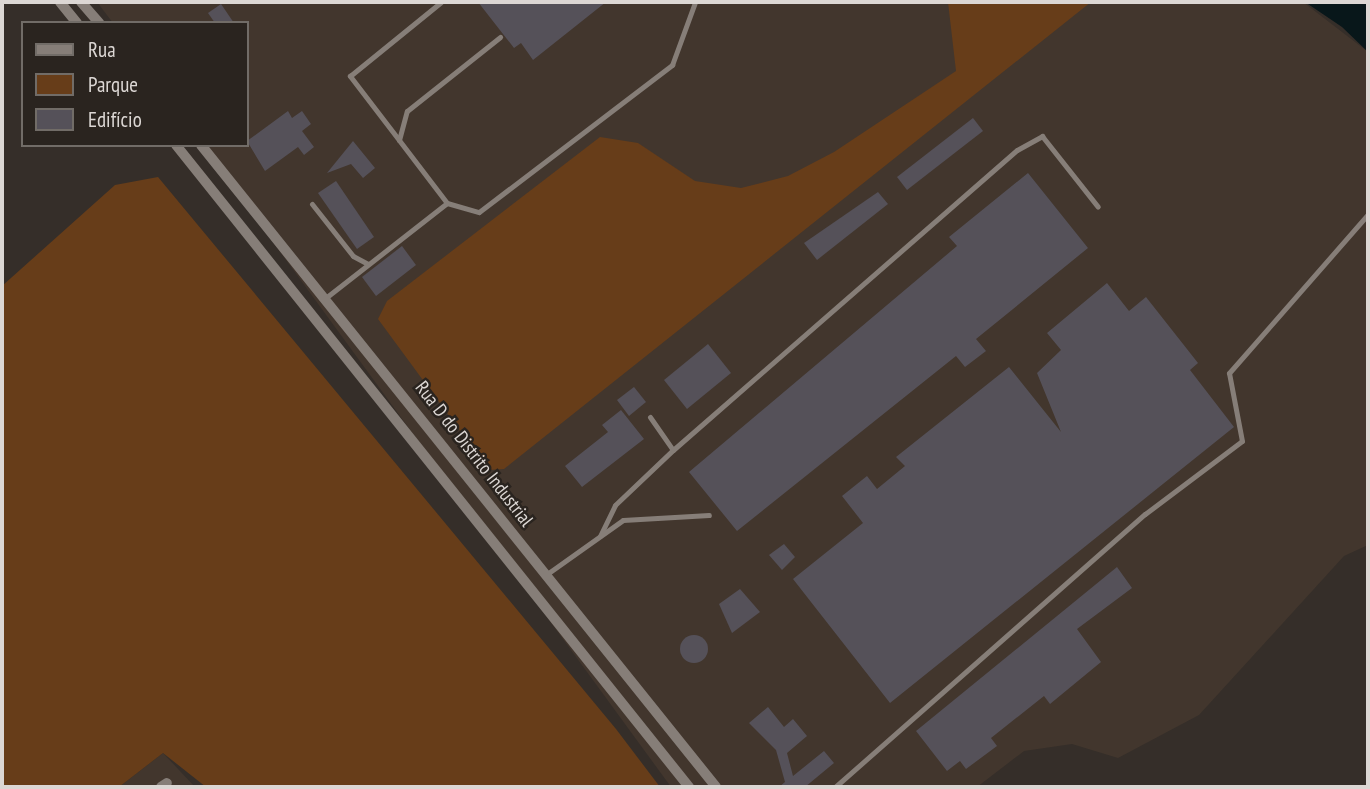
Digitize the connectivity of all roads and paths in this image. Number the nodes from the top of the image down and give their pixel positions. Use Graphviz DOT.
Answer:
graph roads {
  1 [pos="60,2"];
  2 [pos="81,2"];
  3 [pos="441,2"];
  4 [pos="695,2"];
  5 [pos="75,21"];
  6 [pos="97,21"];
  7 [pos="500,37"];
  8 [pos="399,140"];
  9 [pos="178,147"];
  10 [pos="203,147"];
  11 [pos="447,203"];
  12 [pos="312,204"];
  13 [pos="1098,207"];
  14 [pos="1368,214"];
  15 [pos="368,264"];
  16 [pos="328,296"];
  17 [pos="650,417"];
  18 [pos="673,450"];
  19 [pos="709,515"];
  20 [pos="600,536"];
  21 [pos="547,574"];
  22 [pos="689,787"];
  23 [pos="716,787"];
  24 [pos="835,787"];
  1 -- 5 [label="street"];
  2 -- 6 [label="street"];
  3 -- 8 [label="lane"];
  4 -- 11 [label="lane"];
  7 -- 8 [label="lane"];
  8 -- 11 [label="lane"];
  9 -- 22 [label="street, Rua D do Distrito Industrial"];
  10 -- 16 [label="street, Rua D do Distrito Industrial"];
  11 -- 15 [label="lane"];
  12 -- 15 [label="lane"];
  13 -- 18 [label="lane"];
  14 -- 24 [label="lane"];
  15 -- 16 [label="lane"];
  16 -- 21 [label="street, Rua D do Distrito Industrial"];
  17 -- 18 [label="lane"];
  18 -- 20 [label="lane"];
  19 -- 20 [label="lane"];
  20 -- 21 [label="lane"];
  21 -- 23 [label="street, Rua D do Distrito Industrial"];
}
